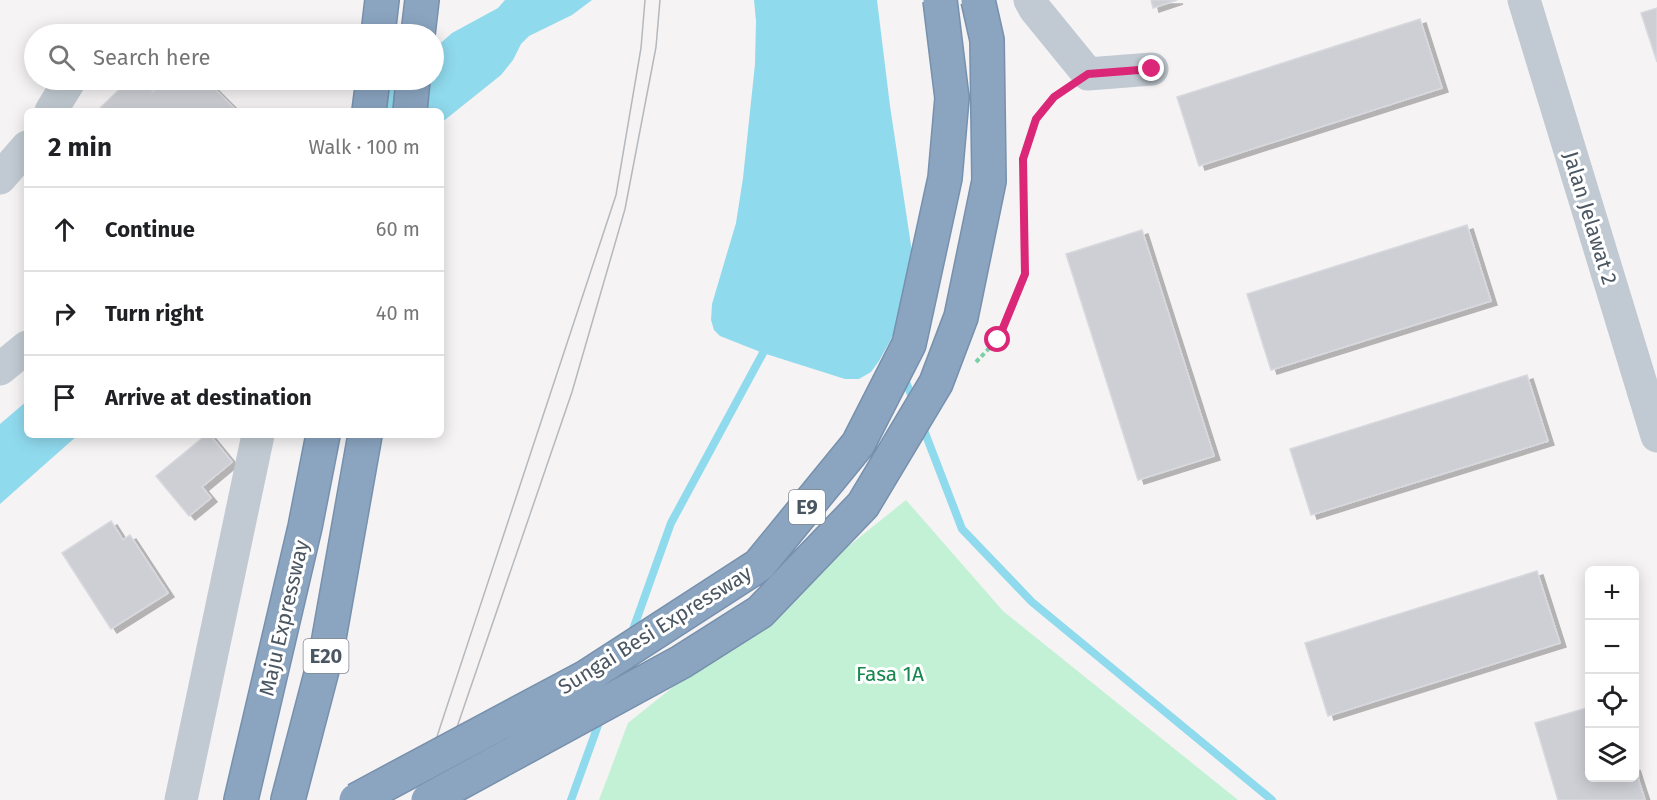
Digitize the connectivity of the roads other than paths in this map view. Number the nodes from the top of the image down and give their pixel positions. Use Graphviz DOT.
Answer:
graph roads {
  1 [pos="382,0"];
  2 [pos="422,0"];
  3 [pos="940,0"];
  4 [pos="978,0"];
  5 [pos="1524,0"];
  6 [pos="1034,3"];
  7 [pos="379,24"];
  8 [pos="419,24"];
  9 [pos="1152,69"];
  10 [pos="64,90"];
  11 [pos="372,90"];
  12 [pos="412,90"];
  13 [pos="53,108"];
  14 [pos="369,108"];
  15 [pos="410,108"];
  16 [pos="24,150"];
  17 [pos="0,178"];
  18 [pos="24,349"];
  19 [pos="0,369"];
  20 [pos="1657,436"];
  21 [pos="257,438"];
  22 [pos="322,438"];
  23 [pos="364,438"];
  24 [pos="181,800"];
  25 [pos="241,800"];
  26 [pos="288,800"];
  27 [pos="356,800"];
  28 [pos="428,800"];
  1 -- 7 [label="highway"];
  2 -- 8 [label="highway"];
  3 -- 27 [label="highway, Sungai Besi Expressway / E9, bridge"];
  4 -- 28 [label="highway, Sungai Besi Expressway / E9, bridge"];
  5 -- 20 [label="street, Jalan Jelawat 2"];
  6 -- 9 [label="street"];
  10 -- 13 [label="street"];
  11 -- 14 [label="highway"];
  12 -- 15 [label="highway"];
  16 -- 17 [label="street"];
  18 -- 19 [label="street"];
  21 -- 24 [label="street"];
  22 -- 25 [label="highway, Maju Expressway / E20"];
  23 -- 26 [label="highway, E20"];
}
